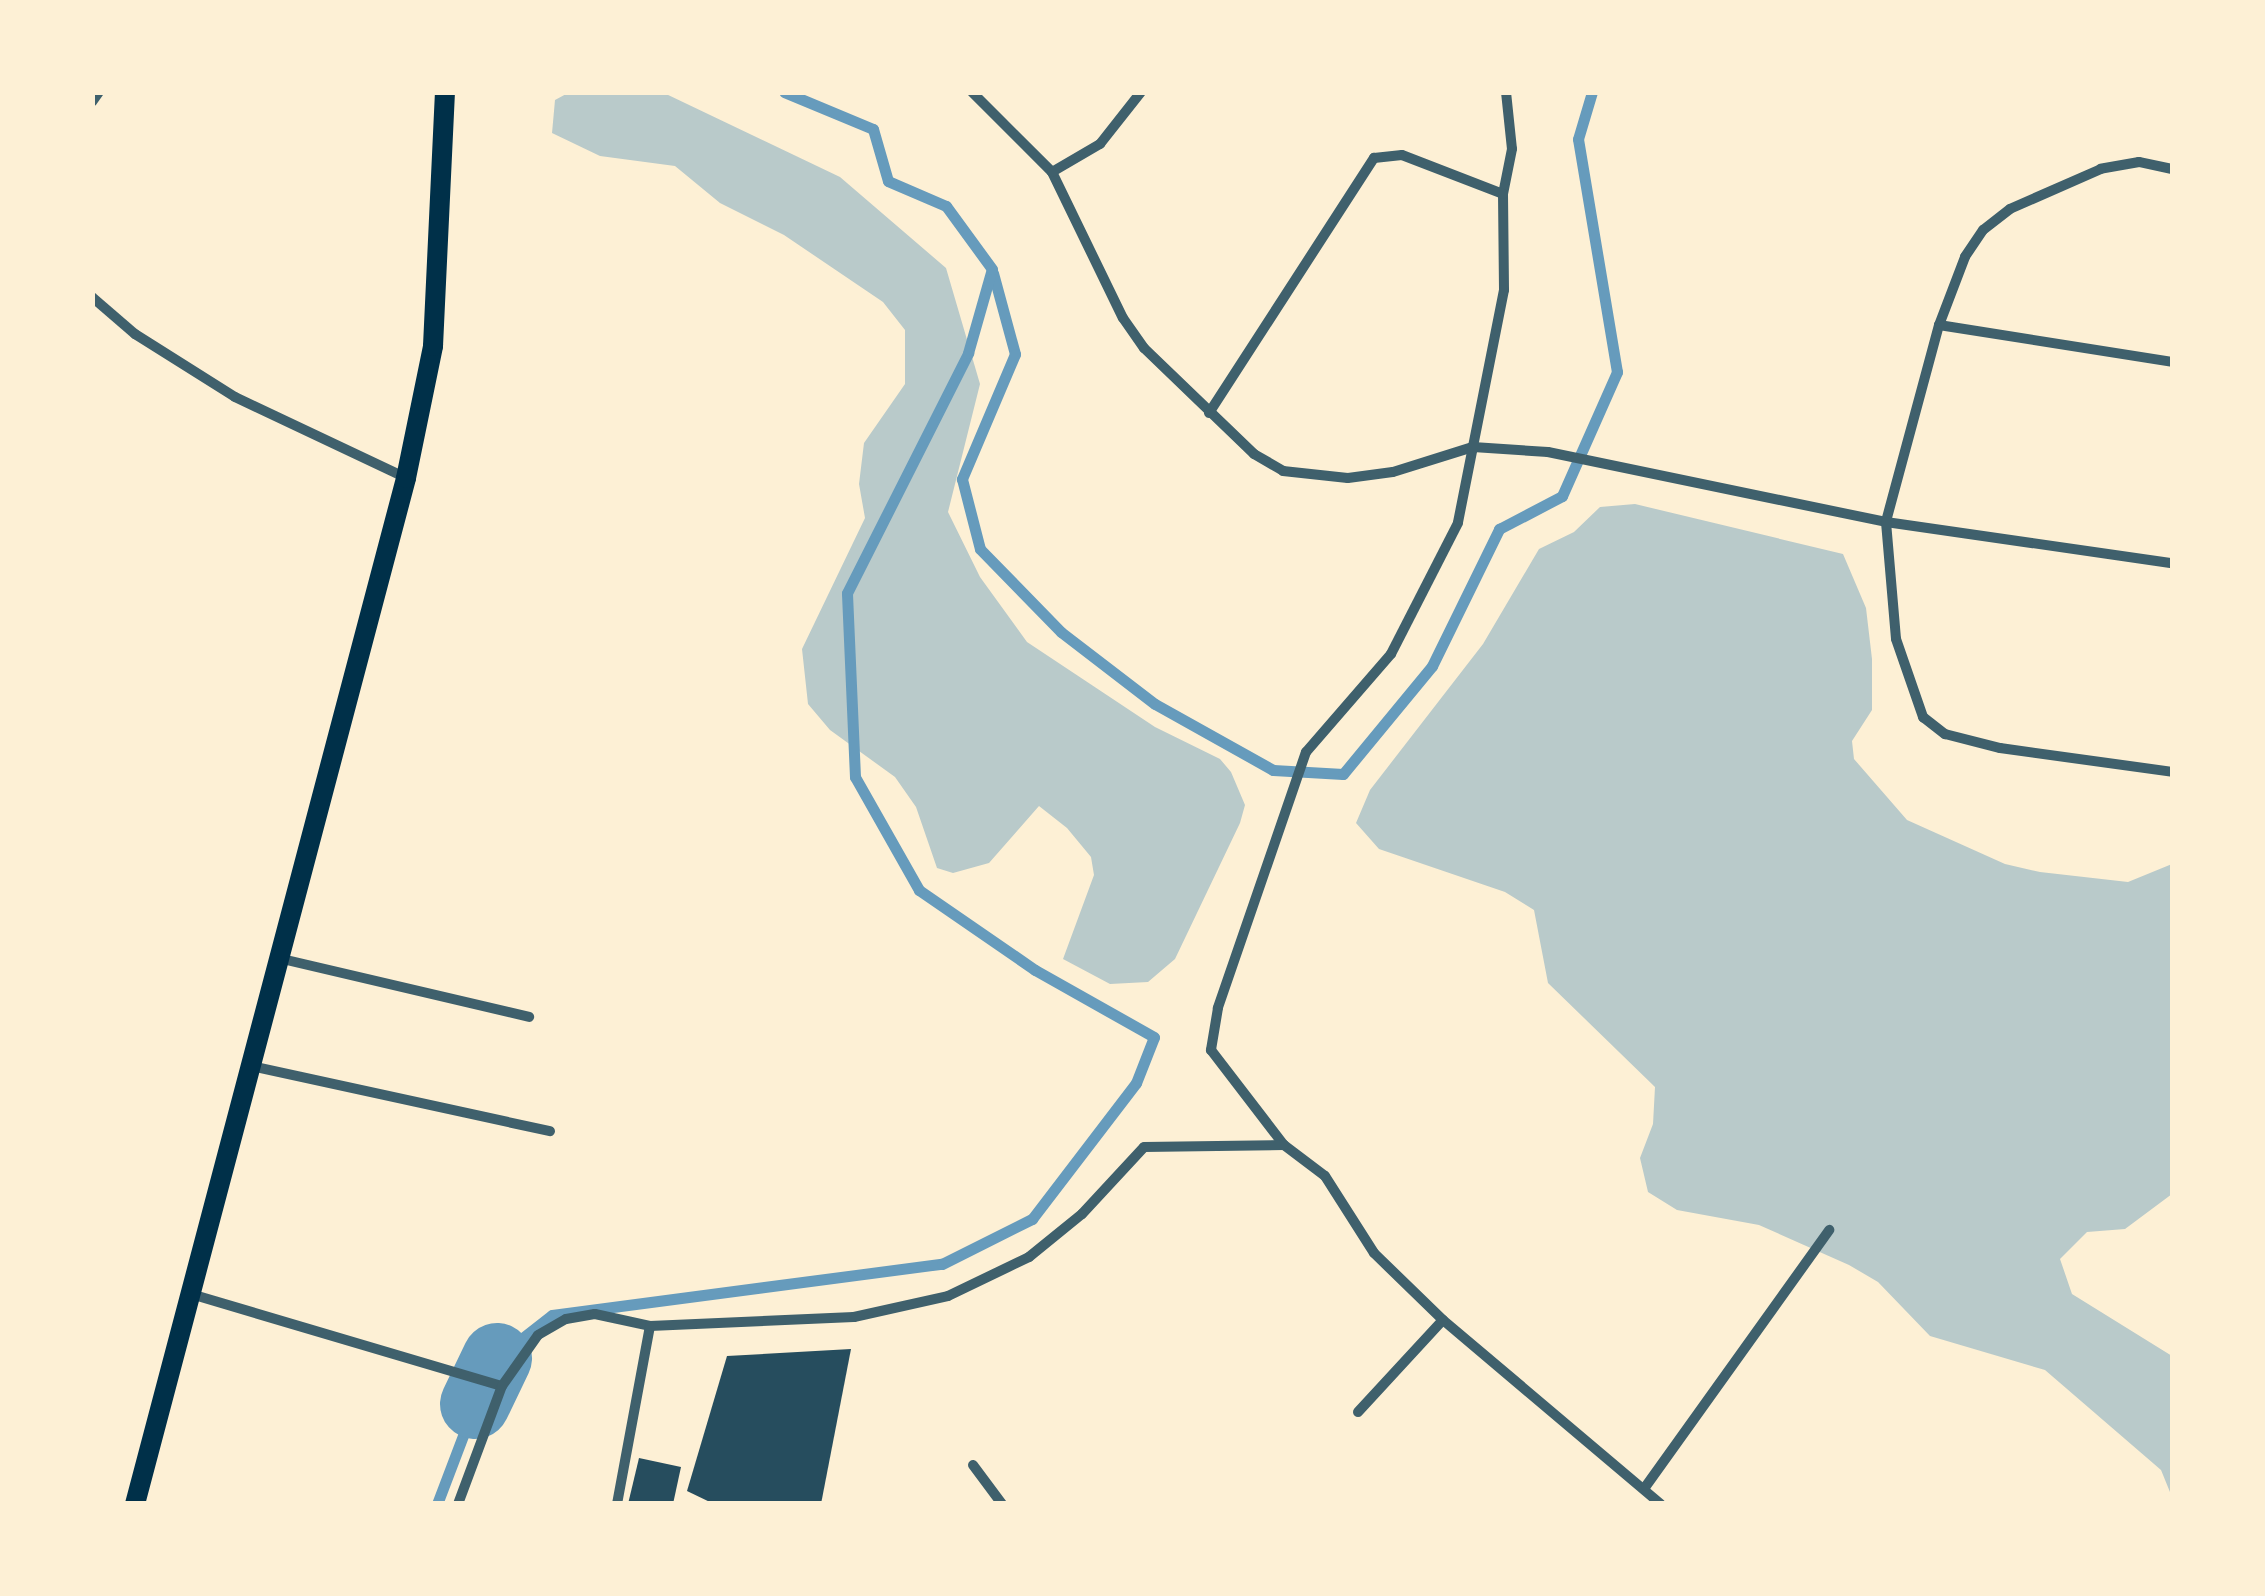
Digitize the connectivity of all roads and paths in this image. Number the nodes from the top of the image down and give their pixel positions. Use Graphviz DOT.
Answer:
graph roads {
  1 [pos="98,92"];
  2 [pos="446,92"];
  3 [pos="972,92"];
  4 [pos="1140,92"];
  5 [pos="1506,92"];
  6 [pos="92,102"];
  7 [pos="2172,169"];
  8 [pos="1052,172"];
  9 [pos="1504,194"];
  10 [pos="92,298"];
  11 [pos="1938,325"];
  12 [pos="2172,362"];
  13 [pos="1209,413"];
  14 [pos="1473,447"];
  15 [pos="406,478"];
  16 [pos="1886,522"];
  17 [pos="2172,562"];
  18 [pos="2172,772"];
  19 [pos="278,958"];
  20 [pos="529,1017"];
  21 [pos="250,1066"];
  22 [pos="550,1131"];
  23 [pos="1284,1145"];
  24 [pos="1829,1230"];
  25 [pos="187,1293"];
  26 [pos="1443,1320"];
  27 [pos="650,1326"];
  28 [pos="502,1386"];
  29 [pos="1358,1412"];
  30 [pos="973,1465"];
  31 [pos="1646,1486"];
  32 [pos="134,1504"];
  33 [pos="458,1504"];
  34 [pos="617,1504"];
  35 [pos="1002,1504"];
  36 [pos="1661,1504"];
  1 -- 6 [label="street"];
  2 -- 15 [label="main road"];
  3 -- 8 [label="street"];
  4 -- 8 [label="street"];
  5 -- 9 [label="street"];
  7 -- 11 [label="street"];
  8 -- 13 [label="street"];
  9 -- 13 [label="street"];
  9 -- 14 [label="street"];
  10 -- 15 [label="street"];
  11 -- 12 [label="street"];
  11 -- 16 [label="street"];
  13 -- 14 [label="street"];
  14 -- 16 [label="street"];
  14 -- 23 [label="street"];
  15 -- 19 [label="main road"];
  16 -- 17 [label="street"];
  16 -- 18 [label="street"];
  19 -- 20 [label="street"];
  19 -- 21 [label="main road"];
  21 -- 22 [label="street"];
  21 -- 25 [label="main road"];
  23 -- 26 [label="street"];
  23 -- 27 [label="street"];
  24 -- 31 [label="street"];
  25 -- 28 [label="street"];
  25 -- 32 [label="main road"];
  26 -- 29 [label="street"];
  26 -- 31 [label="street"];
  27 -- 28 [label="street"];
  27 -- 34 [label="street"];
  28 -- 33 [label="street"];
  30 -- 35 [label="street"];
  31 -- 36 [label="street"];
}
